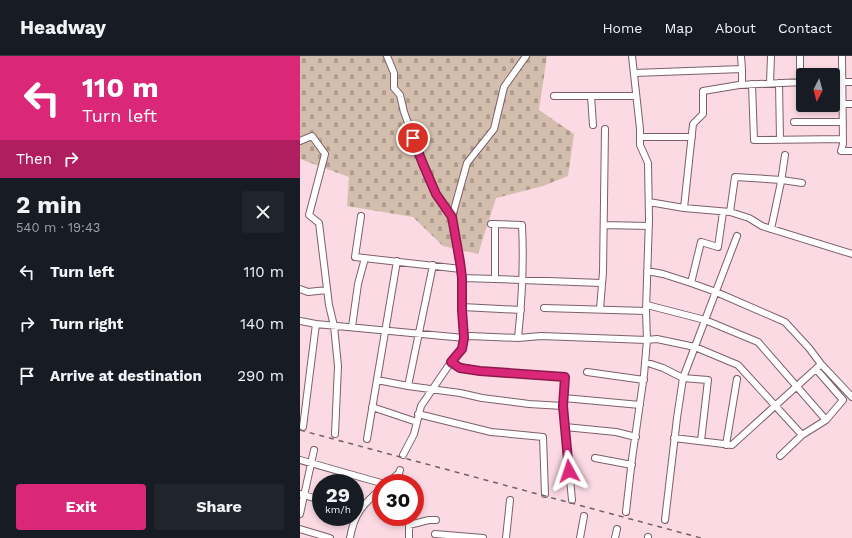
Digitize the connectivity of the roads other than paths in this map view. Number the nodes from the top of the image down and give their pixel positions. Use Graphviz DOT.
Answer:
graph roads {
  1 [pos="387,56"];
  2 [pos="526,56"];
  3 [pos="632,56"];
  4 [pos="741,56"];
  5 [pos="771,56"];
  6 [pos="800,56"];
  7 [pos="842,56"];
  8 [pos="800,68"];
  9 [pos="742,69"];
  10 [pos="634,73"];
  11 [pos="796,82"];
  12 [pos="842,82"];
  13 [pos="852,82"];
  14 [pos="770,83"];
  15 [pos="779,83"];
  16 [pos="742,84"];
  17 [pos="752,84"];
  18 [pos="554,96"];
  19 [pos="591,96"];
  20 [pos="636,96"];
  21 [pos="842,104"];
  22 [pos="852,104"];
  23 [pos="794,122"];
  24 [pos="843,122"];
  25 [pos="593,125"];
  26 [pos="605,129"];
  27 [pos="640,137"];
  28 [pos="692,137"];
  29 [pos="780,139"];
  30 [pos="843,139"];
  31 [pos="300,141"];
  32 [pos="852,151"];
  33 [pos="785,155"];
  34 [pos="782,180"];
  35 [pos="802,183"];
  36 [pos="650,202"];
  37 [pos="684,208"];
  38 [pos="722,212"];
  39 [pos="730,212"];
  40 [pos="361,216"];
  41 [pos="452,217"];
  42 [pos="604,225"];
  43 [pos="649,226"];
  44 [pos="771,229"];
  45 [pos="737,236"];
  46 [pos="852,254"];
  47 [pos="365,258"];
  48 [pos="397,261"];
  49 [pos="432,265"];
  50 [pos="461,269"];
  51 [pos="647,271"];
  52 [pos="462,278"];
  53 [pos="495,280"];
  54 [pos="522,280"];
  55 [pos="691,283"];
  56 [pos="601,284"];
  57 [pos="300,289"];
  58 [pos="327,290"];
  59 [pos="716,292"];
  60 [pos="462,307"];
  61 [pos="544,308"];
  62 [pos="646,308"];
  63 [pos="600,309"];
  64 [pos="521,310"];
  65 [pos="705,320"];
  66 [pos="300,321"];
  67 [pos="316,324"];
  68 [pos="334,326"];
  69 [pos="352,327"];
  70 [pos="385,330"];
  71 [pos="419,333"];
  72 [pos="464,338"];
  73 [pos="518,338"];
  74 [pos="647,340"];
  75 [pos="695,347"];
  76 [pos="451,362"];
  77 [pos="645,362"];
  78 [pos="818,366"];
  79 [pos="587,372"];
  80 [pos="683,378"];
  81 [pos="737,379"];
  82 [pos="377,380"];
  83 [pos="644,380"];
  84 [pos="408,386"];
  85 [pos="797,387"];
  86 [pos="432,389"];
  87 [pos="564,398"];
  88 [pos="852,398"];
  89 [pos="640,405"];
  90 [pos="776,405"];
  91 [pos="563,406"];
  92 [pos="372,408"];
  93 [pos="418,414"];
  94 [pos="826,420"];
  95 [pos="417,422"];
  96 [pos="303,427"];
  97 [pos="565,427"];
  98 [pos="335,434"];
  99 [pos="802,435"];
  100 [pos="636,437"];
  101 [pos="674,438"];
  102 [pos="367,439"];
  103 [pos="701,441"];
  104 [pos="726,445"];
  105 [pos="314,450"];
  106 [pos="403,455"];
  107 [pos="780,456"];
  108 [pos="595,458"];
  109 [pos="300,460"];
  110 [pos="311,463"];
  111 [pos="632,465"];
  112 [pos="400,470"];
  113 [pos="398,474"];
  114 [pos="372,480"];
  115 [pos="545,494"];
  116 [pos="302,495"];
  117 [pos="372,496"];
  118 [pos="312,498"];
  119 [pos="510,500"];
  120 [pos="572,500"];
  121 [pos="364,503"];
  122 [pos="626,512"];
  123 [pos="300,514"];
  124 [pos="584,516"];
  125 [pos="436,520"];
  126 [pos="666,520"];
  127 [pos="352,526"];
  128 [pos="300,529"];
  129 [pos="617,529"];
  130 [pos="435,534"];
  131 [pos="330,538"];
  132 [pos="350,538"];
  133 [pos="409,538"];
  134 [pos="483,538"];
  135 [pos="506,538"];
  136 [pos="580,538"];
  137 [pos="615,538"];
  1 -- 41 [label="street"];
  2 -- 41 [label="street"];
  3 -- 10 [label="street"];
  4 -- 9 [label="street"];
  5 -- 14 [label="street"];
  6 -- 8 [label="street"];
  7 -- 12 [label="street"];
  9 -- 10 [label="street"];
  9 -- 16 [label="street"];
  10 -- 20 [label="street"];
  11 -- 15 [label="street"];
  12 -- 13 [label="street"];
  12 -- 21 [label="street"];
  14 -- 15 [label="street"];
  14 -- 17 [label="street"];
  15 -- 29 [label="street"];
  16 -- 17 [label="street"];
  16 -- 28 [label="street"];
  17 -- 29 [label="street"];
  18 -- 19 [label="street"];
  19 -- 20 [label="street"];
  19 -- 25 [label="street"];
  20 -- 27 [label="street"];
  21 -- 22 [label="street"];
  21 -- 24 [label="street"];
  23 -- 24 [label="street"];
  24 -- 30 [label="street"];
  26 -- 42 [label="street"];
  27 -- 28 [label="street"];
  27 -- 36 [label="street"];
  28 -- 37 [label="street"];
  29 -- 30 [label="street"];
  30 -- 32 [label="street"];
  31 -- 58 [label="street"];
  33 -- 34 [label="street"];
  34 -- 35 [label="street"];
  34 -- 39 [label="street"];
  34 -- 44 [label="street"];
  36 -- 37 [label="street"];
  36 -- 43 [label="street"];
  37 -- 38 [label="street"];
  38 -- 39 [label="street"];
  38 -- 55 [label="street"];
  39 -- 44 [label="street"];
  40 -- 47 [label="street"];
  41 -- 50 [label="street"];
  42 -- 43 [label="street"];
  42 -- 56 [label="street"];
  43 -- 51 [label="street"];
  44 -- 46 [label="street"];
  45 -- 59 [label="street"];
  47 -- 48 [label="street"];
  47 -- 69 [label="street"];
  48 -- 49 [label="street"];
  48 -- 70 [label="street"];
  49 -- 50 [label="street"];
  49 -- 71 [label="street"];
  50 -- 52 [label="street"];
  51 -- 55 [label="street"];
  51 -- 62 [label="street"];
  52 -- 53 [label="street"];
  52 -- 60 [label="street"];
  53 -- 54 [label="street"];
  53 -- 54 [label="street"];
  54 -- 56 [label="street"];
  54 -- 64 [label="street"];
  55 -- 59 [label="street"];
  56 -- 63 [label="street"];
  57 -- 58 [label="street"];
  58 -- 68 [label="street"];
  59 -- 65 [label="street"];
  59 -- 78 [label="street"];
  60 -- 64 [label="street"];
  60 -- 72 [label="street"];
  61 -- 63 [label="street"];
  62 -- 63 [label="street"];
  62 -- 65 [label="street"];
  62 -- 74 [label="street"];
  64 -- 73 [label="street"];
  65 -- 75 [label="street"];
  65 -- 85 [label="street"];
  66 -- 67 [label="street"];
  67 -- 68 [label="street"];
  67 -- 96 [label="street"];
  68 -- 69 [label="street"];
  68 -- 98 [label="street"];
  69 -- 70 [label="street"];
  70 -- 71 [label="street"];
  70 -- 82 [label="street"];
  71 -- 72 [label="street"];
  71 -- 84 [label="street"];
  72 -- 73 [label="street"];
  72 -- 76 [label="street"];
  73 -- 74 [label="street"];
  74 -- 75 [label="street"];
  74 -- 77 [label="street"];
  75 -- 80 [label="street"];
  75 -- 90 [label="street"];
  76 -- 86 [label="street"];
  76 -- 87 [label="street"];
  77 -- 80 [label="street"];
  77 -- 83 [label="street"];
  78 -- 85 [label="street"];
  78 -- 88 [label="street"];
  78 -- 94 [label="street"];
  79 -- 83 [label="street"];
  80 -- 101 [label="street"];
  80 -- 103 [label="street"];
  81 -- 104 [label="street"];
  82 -- 84 [label="street"];
  82 -- 92 [label="street"];
  83 -- 89 [label="street"];
  84 -- 86 [label="street"];
  85 -- 90 [label="street"];
  85 -- 94 [label="street"];
  86 -- 91 [label="street"];
  86 -- 93 [label="street"];
  87 -- 89 [label="street"];
  87 -- 91 [label="street"];
  89 -- 100 [label="street"];
  90 -- 99 [label="street"];
  90 -- 104 [label="street"];
  91 -- 97 [label="street"];
  92 -- 95 [label="street"];
  92 -- 102 [label="street"];
  93 -- 95 [label="street"];
  93 -- 115 [label="street"];
  94 -- 99 [label="street"];
  95 -- 106 [label="street"];
  97 -- 100 [label="street"];
  97 -- 120 [label="street"];
  99 -- 107 [label="street"];
  100 -- 111 [label="street"];
  101 -- 103 [label="street"];
  101 -- 126 [label="street"];
  103 -- 104 [label="street"];
  105 -- 110 [label="street"];
  108 -- 111 [label="street"];
  109 -- 110 [label="street"];
  110 -- 114 [label="street"];
  110 -- 116 [label="street"];
  111 -- 122 [label="street"];
  112 -- 113 [label="street"];
  116 -- 118 [label="street"];
  116 -- 123 [label="street"];
  117 -- 121 [label="street"];
  119 -- 135 [label="street"];
  124 -- 136 [label="street"];
  125 -- 133 [label="street"];
  127 -- 132 [label="street"];
  128 -- 131 [label="street"];
  129 -- 137 [label="street"];
  130 -- 134 [label="street"];
}
